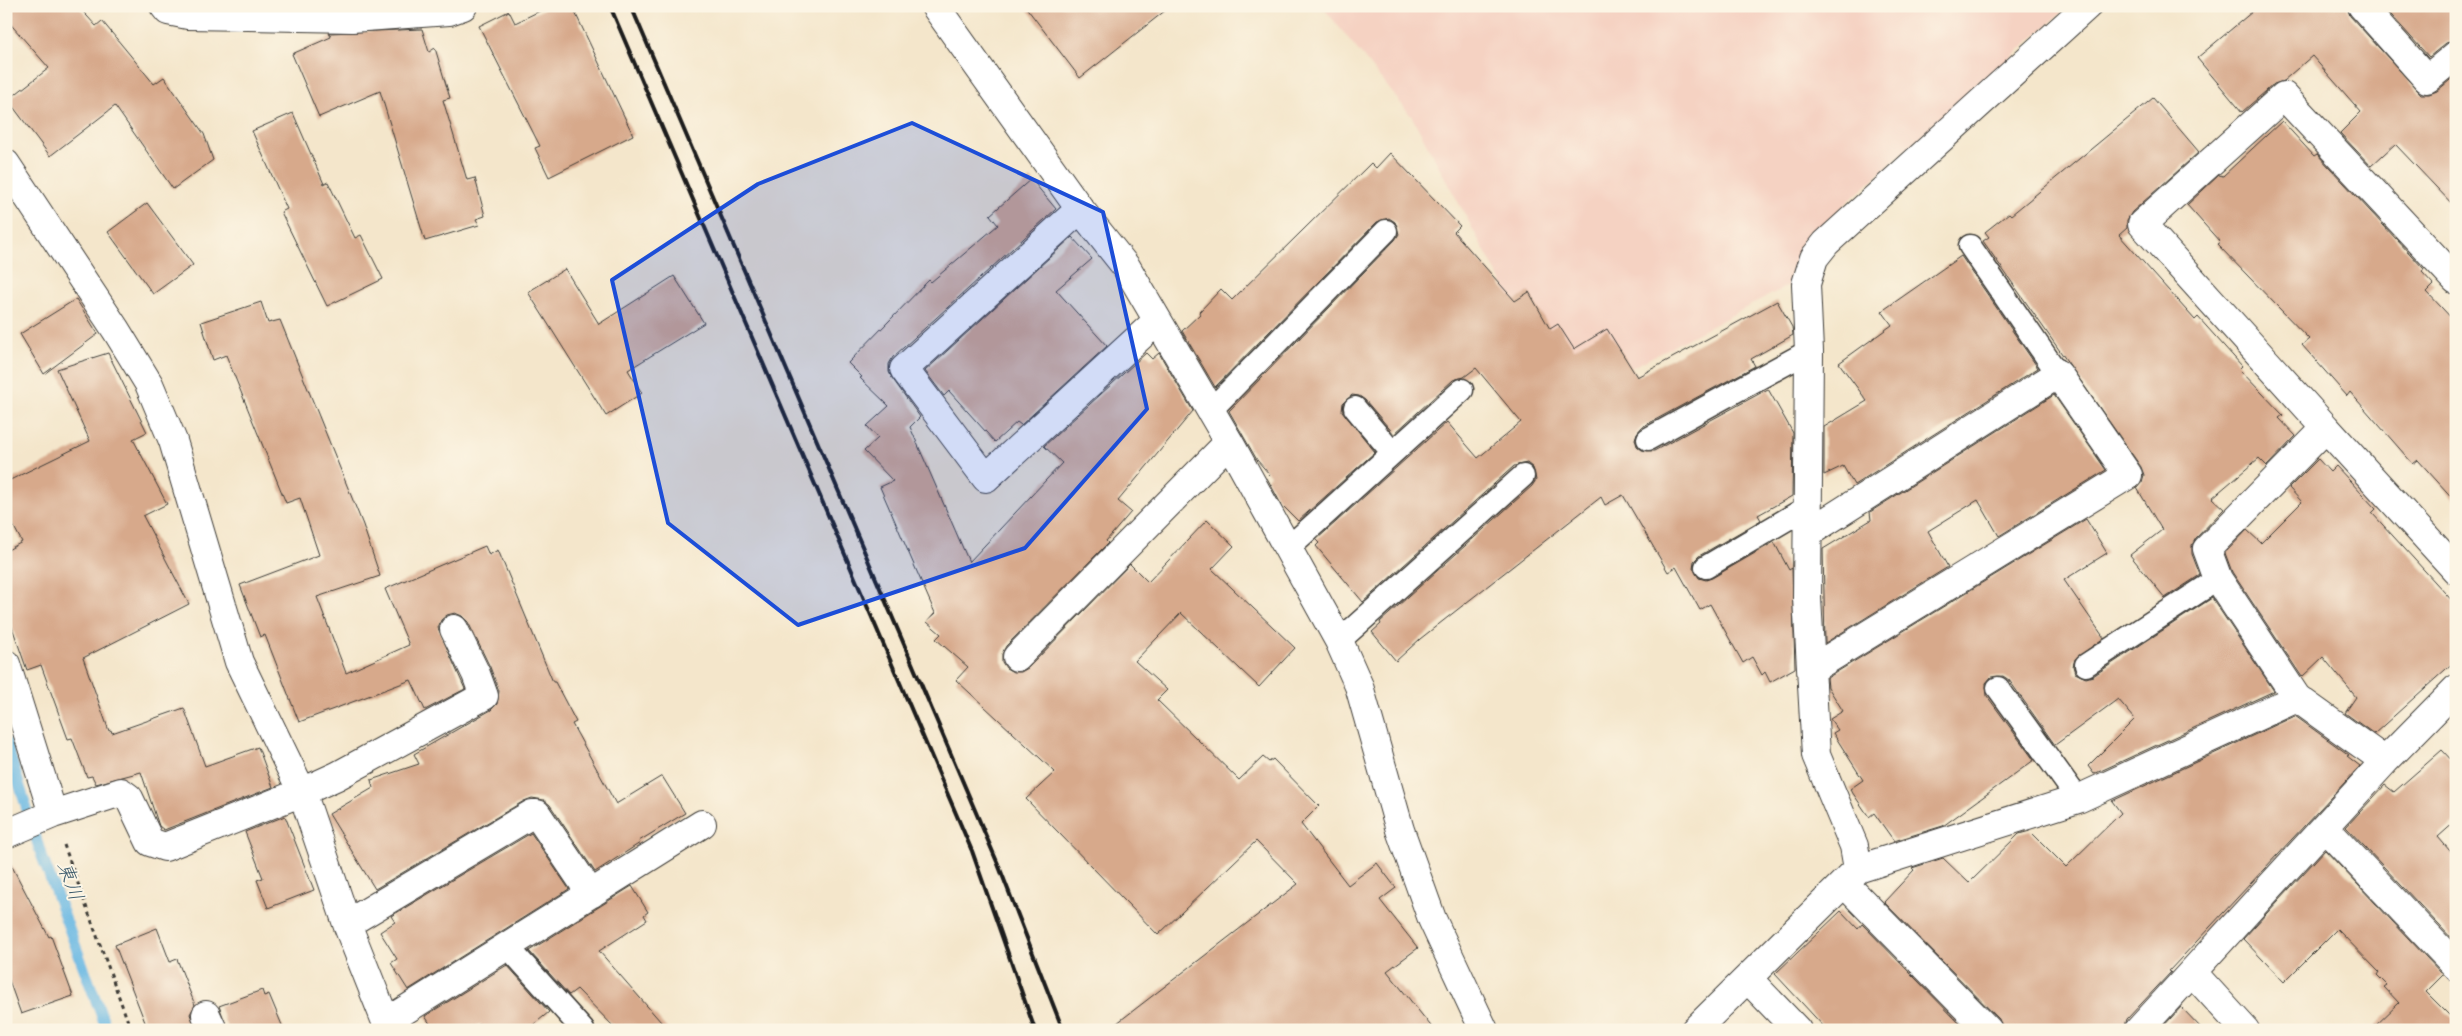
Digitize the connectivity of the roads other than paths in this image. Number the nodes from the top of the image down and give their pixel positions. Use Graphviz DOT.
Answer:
graph roads {
  1 [pos="164,6"];
  2 [pos="463,6"];
  3 [pos="934,6"];
  4 [pos="2088,6"];
  5 [pos="2362,6"];
  6 [pos="2456,54"];
  7 [pos="6,164"];
  8 [pos="1080,209"];
  9 [pos="1386,231"];
  10 [pos="1970,246"];
  11 [pos="2456,280"];
  12 [pos="1157,321"];
  13 [pos="1809,350"];
  14 [pos="2058,374"];
  15 [pos="1462,390"];
  16 [pos="1355,408"];
  17 [pos="1210,411"];
  18 [pos="2326,428"];
  19 [pos="1648,439"];
  20 [pos="1229,442"];
  21 [pos="1392,452"];
  22 [pos="1523,476"];
  23 [pos="1807,520"];
  24 [pos="1287,549"];
  25 [pos="1706,567"];
  26 [pos="2456,570"];
  27 [pos="2218,579"];
  28 [pos="454,629"];
  29 [pos="1339,641"];
  30 [pos="1017,657"];
  31 [pos="6,664"];
  32 [pos="2086,665"];
  33 [pos="1812,669"];
  34 [pos="1998,688"];
  35 [pos="2456,689"];
  36 [pos="2298,698"];
  37 [pos="2386,761"];
  38 [pos="302,792"];
  39 [pos="2078,799"];
  40 [pos="53,814"];
  41 [pos="702,824"];
  42 [pos="2325,828"];
  43 [pos="8,833"];
  44 [pos="1851,876"];
  45 [pos="591,894"];
  46 [pos="348,924"];
  47 [pos="508,946"];
  48 [pos="2456,966"];
  49 [pos="2193,973"];
  50 [pos="1748,979"];
  51 [pos="388,1026"];
  52 [pos="583,1030"];
  53 [pos="1484,1030"];
  54 [pos="1695,1030"];
  55 [pos="1797,1030"];
  56 [pos="1988,1030"];
  57 [pos="2139,1030"];
  58 [pos="2245,1030"];
  1 -- 2 [label="street"];
  3 -- 8 [label="street"];
  4 -- 13 [label="street"];
  5 -- 6 [label="street"];
  7 -- 38 [label="street"];
  8 -- 12 [label="street"];
  8 -- 12 [label="street"];
  9 -- 17 [label="lane"];
  10 -- 14 [label="lane"];
  11 -- 18 [label="street"];
  12 -- 17 [label="street"];
  13 -- 19 [label="lane"];
  13 -- 23 [label="street"];
  14 -- 23 [label="street"];
  14 -- 33 [label="street"];
  15 -- 21 [label="lane"];
  16 -- 21 [label="lane"];
  17 -- 20 [label="street"];
  18 -- 26 [label="street"];
  18 -- 27 [label="street"];
  20 -- 24 [label="street"];
  20 -- 30 [label="street"];
  21 -- 24 [label="lane"];
  22 -- 29 [label="lane"];
  23 -- 25 [label="lane"];
  23 -- 33 [label="street"];
  24 -- 29 [label="street"];
  27 -- 32 [label="lane"];
  27 -- 36 [label="street"];
  28 -- 38 [label="street"];
  29 -- 53 [label="street"];
  31 -- 40 [label="street"];
  33 -- 44 [label="street"];
  34 -- 39 [label="lane"];
  35 -- 37 [label="street"];
  36 -- 37 [label="street"];
  36 -- 39 [label="street"];
  37 -- 42 [label="street"];
  38 -- 40 [label="street"];
  38 -- 46 [label="street"];
  39 -- 44 [label="street"];
  40 -- 43 [label="street"];
  41 -- 45 [label="street"];
  42 -- 48 [label="street"];
  42 -- 49 [label="street"];
  44 -- 50 [label="street"];
  44 -- 56 [label="street"];
  45 -- 46 [label="street"];
  45 -- 47 [label="street"];
  46 -- 51 [label="street"];
  47 -- 51 [label="street"];
  47 -- 52 [label="lane"];
  49 -- 57 [label="street"];
  49 -- 58 [label="street"];
  50 -- 54 [label="street"];
  50 -- 55 [label="street"];
}
